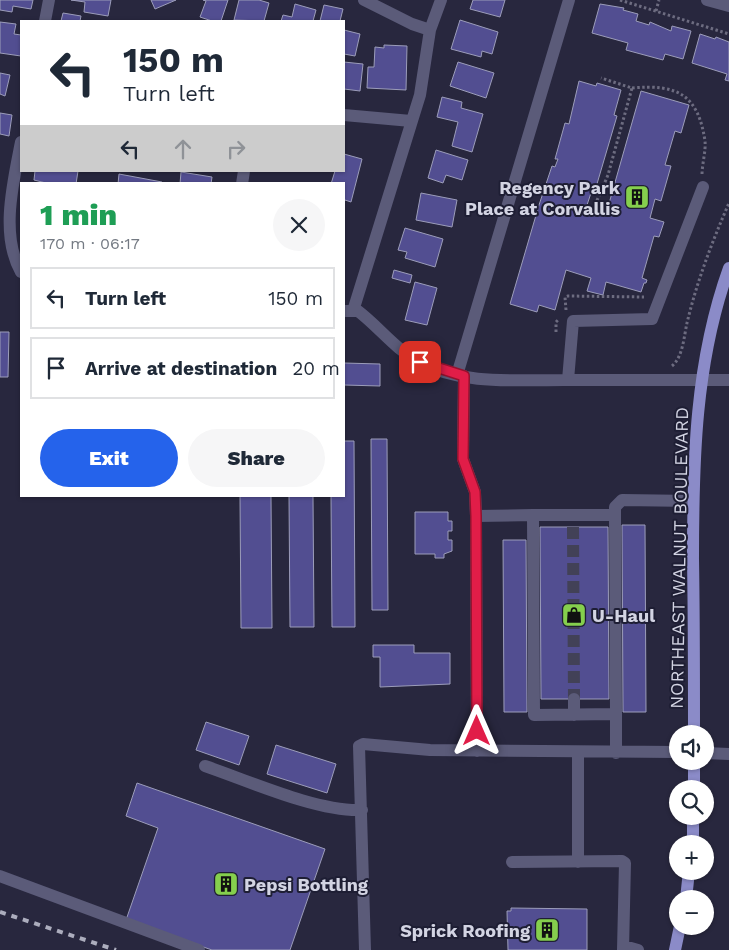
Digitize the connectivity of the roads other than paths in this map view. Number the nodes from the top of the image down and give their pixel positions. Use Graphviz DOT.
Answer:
graph roads {
  1 [pos="49,0"];
  2 [pos="364,0"];
  3 [pos="441,0"];
  4 [pos="569,0"];
  5 [pos="707,0"];
  6 [pos="729,6"];
  7 [pos="46,20"];
  8 [pos="430,30"];
  9 [pos="345,115"];
  10 [pos="411,121"];
  11 [pos="20,148"];
  12 [pos="703,187"];
  13 [pos="729,268"];
  14 [pos="20,270"];
  15 [pos="349,311"];
  16 [pos="460,376"];
  17 [pos="568,380"];
  18 [pos="701,380"];
  19 [pos="729,380"];
  20 [pos="693,501"];
  21 [pos="533,515"];
  22 [pos="615,515"];
  23 [pos="476,516"];
  24 [pos="574,699"];
  25 [pos="616,714"];
  26 [pos="574,715"];
  27 [pos="694,725"];
  28 [pos="477,751"];
  29 [pos="669,752"];
  30 [pos="578,753"];
  31 [pos="616,753"];
  32 [pos="714,753"];
  33 [pos="729,754"];
  34 [pos="205,766"];
  35 [pos="362,810"];
  36 [pos="512,862"];
  37 [pos="578,862"];
  38 [pos="0,876"];
  39 [pos="678,935"];
  40 [pos="623,948"];
  41 [pos="199,950"];
  42 [pos="365,950"];
  43 [pos="638,950"];
  44 [pos="675,950"];
  1 -- 7 [label="street"];
  2 -- 8 [label="street"];
  3 -- 8 [label="street"];
  4 -- 16 [label="street"];
  5 -- 6 [label="street"];
  8 -- 10 [label="street"];
  9 -- 10 [label="street"];
  10 -- 15 [label="street"];
  11 -- 14 [label="street"];
  12 -- 17 [label="street"];
  13 -- 18 [label="main road, NORTHEAST WALNUT BOULEVARD"];
  15 -- 16 [label="street"];
  16 -- 17 [label="street"];
  16 -- 23 [label="street"];
  17 -- 18 [label="street"];
  18 -- 19 [label="street"];
  18 -- 20 [label="main road, NORTHEAST WALNUT BOULEVARD"];
  20 -- 22 [label="street"];
  20 -- 27 [label="main road, NORTHEAST WALNUT BOULEVARD"];
  21 -- 22 [label="street"];
  21 -- 23 [label="street"];
  21 -- 26 [label="street"];
  22 -- 25 [label="street"];
  23 -- 28 [label="street"];
  24 -- 26 [label="street"];
  25 -- 26 [label="street"];
  25 -- 31 [label="street"];
  28 -- 30 [label="street"];
  28 -- 35 [label="street"];
  29 -- 31 [label="street"];
  30 -- 31 [label="street"];
  30 -- 37 [label="street"];
  32 -- 33 [label="street"];
  34 -- 35 [label="street"];
  35 -- 42 [label="street"];
  36 -- 37 [label="street"];
  37 -- 40 [label="street"];
  38 -- 41 [label="street"];
  39 -- 44 [label="main road"];
  40 -- 43 [label="street"];
}
